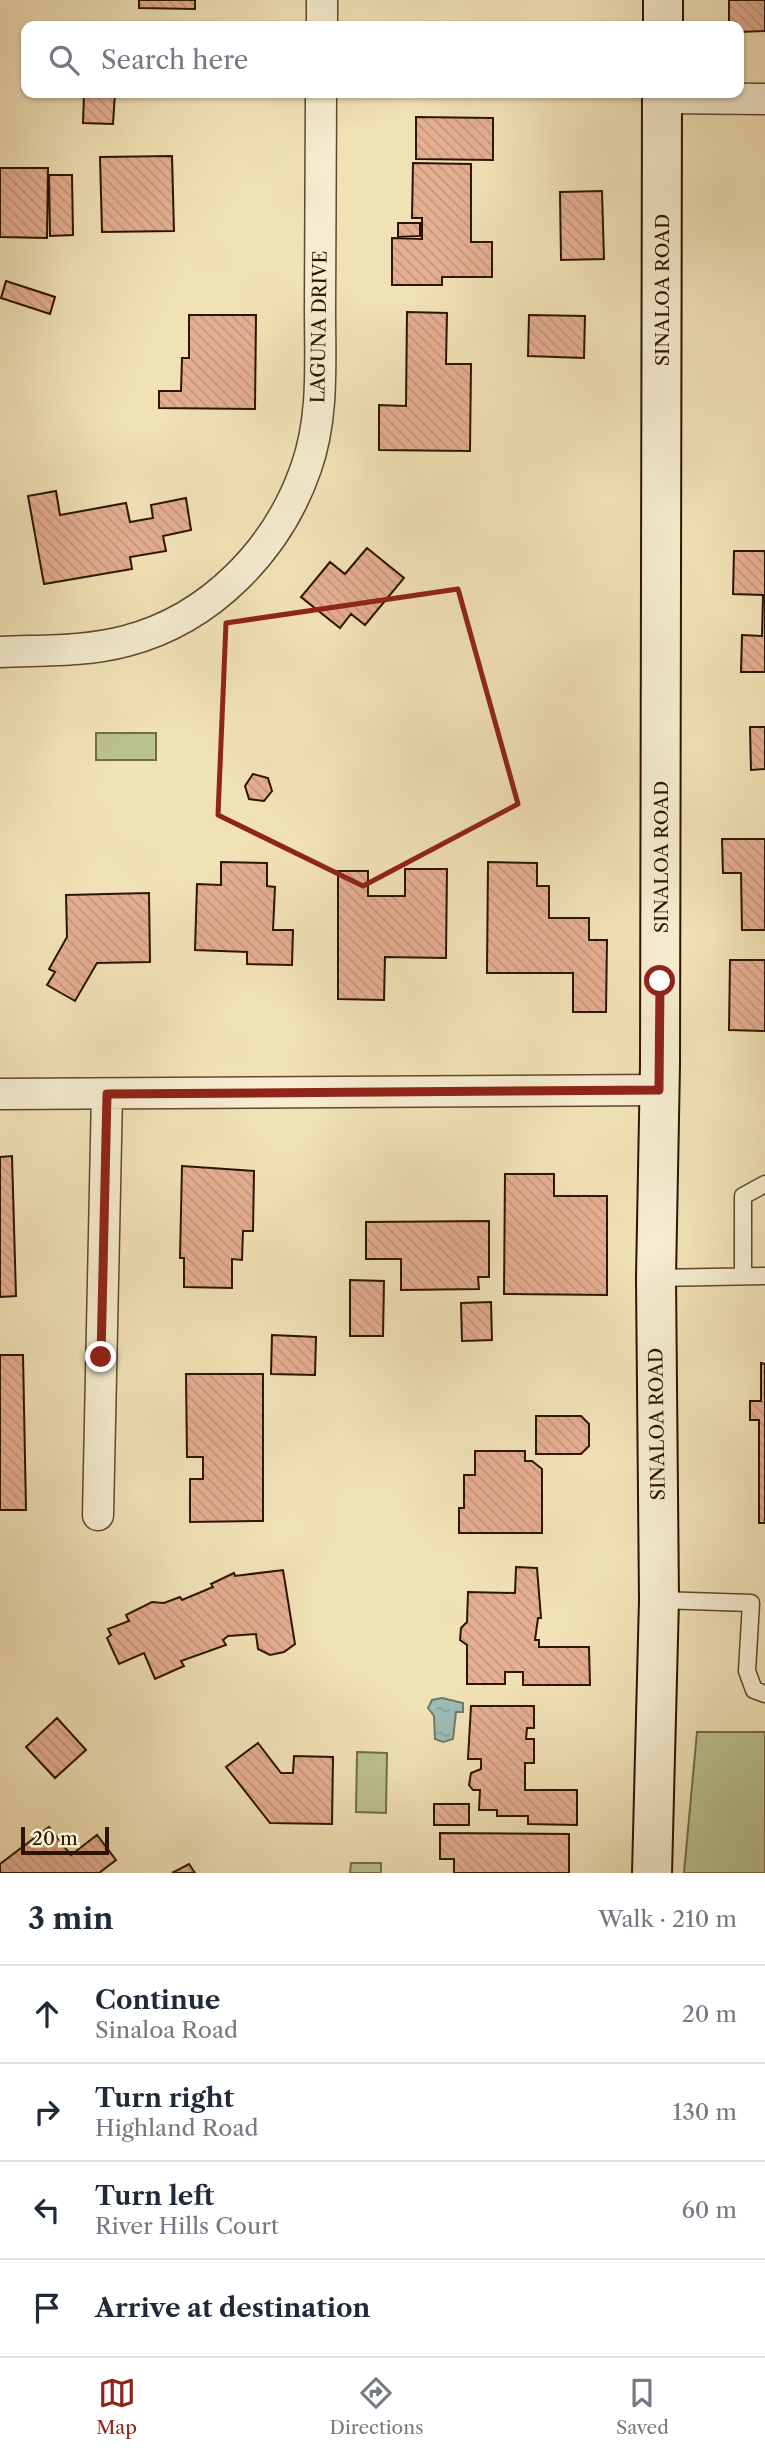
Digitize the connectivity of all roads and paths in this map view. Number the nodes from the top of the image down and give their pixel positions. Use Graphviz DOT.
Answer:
graph roads {
  1 [pos="322,0"];
  2 [pos="663,0"];
  3 [pos="322,21"];
  4 [pos="663,21"];
  5 [pos="321,98"];
  6 [pos="662,98"];
  7 [pos="731,98"];
  8 [pos="765,99"];
  9 [pos="0,652"];
  10 [pos="659,1090"];
  11 [pos="0,1094"];
  12 [pos="107,1094"];
  13 [pos="765,1184"];
  14 [pos="743,1275"];
  15 [pos="765,1276"];
  16 [pos="656,1278"];
  17 [pos="98,1516"];
  18 [pos="659,1600"];
  19 [pos="758,1603"];
  20 [pos="765,1694"];
  21 [pos="652,1873"];
  1 -- 3 [label="street"];
  2 -- 4 [label="street"];
  5 -- 9 [label="street, LAGUNA DRIVE"];
  6 -- 10 [label="street, SINALOA ROAD"];
  7 -- 8 [label="street"];
  10 -- 12 [label="street"];
  10 -- 16 [label="street, SINALOA ROAD"];
  11 -- 12 [label="street"];
  12 -- 17 [label="street"];
  13 -- 14 [label="lane"];
  14 -- 15 [label="lane"];
  14 -- 16 [label="lane"];
  16 -- 18 [label="street, SINALOA ROAD"];
  18 -- 19 [label="lane"];
  18 -- 21 [label="street, SINALOA ROAD"];
  19 -- 20 [label="lane"];
}
